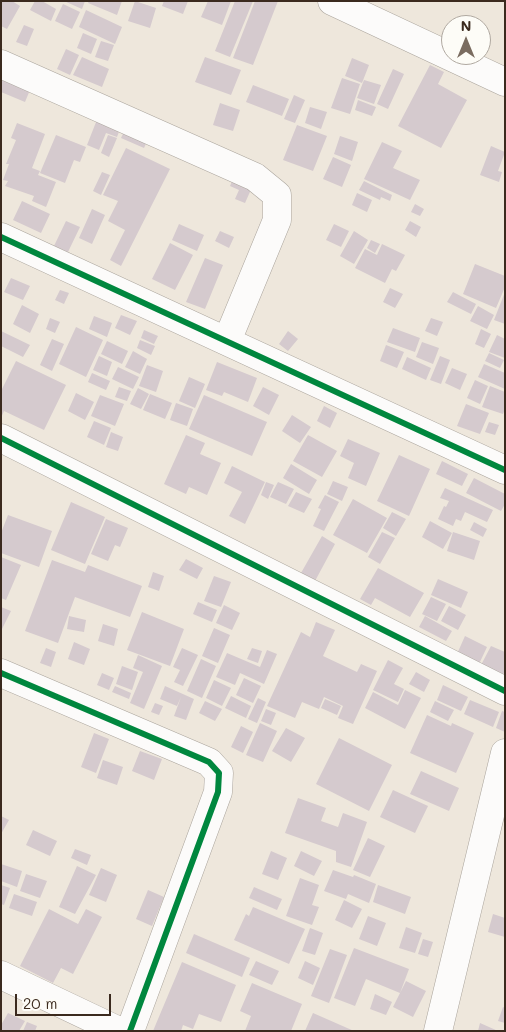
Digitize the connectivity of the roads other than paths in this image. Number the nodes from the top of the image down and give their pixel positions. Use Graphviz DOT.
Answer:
graph roads {
  1 [pos="332,1"];
  2 [pos="1,64"];
  3 [pos="505,82"];
  4 [pos="1,237"];
  5 [pos="227,341"];
  6 [pos="1,438"];
  7 [pos="505,470"];
  8 [pos="1,673"];
  9 [pos="505,691"];
  10 [pos="505,753"];
  11 [pos="1,975"];
  12 [pos="119,1031"];
  13 [pos="130,1031"];
  14 [pos="438,1031"];
  1 -- 3 [label="street"];
  2 -- 5 [label="street"];
  4 -- 5 [label="street"];
  5 -- 7 [label="street"];
  6 -- 9 [label="street"];
  8 -- 13 [label="street"];
  10 -- 14 [label="street"];
  11 -- 12 [label="street"];
}
